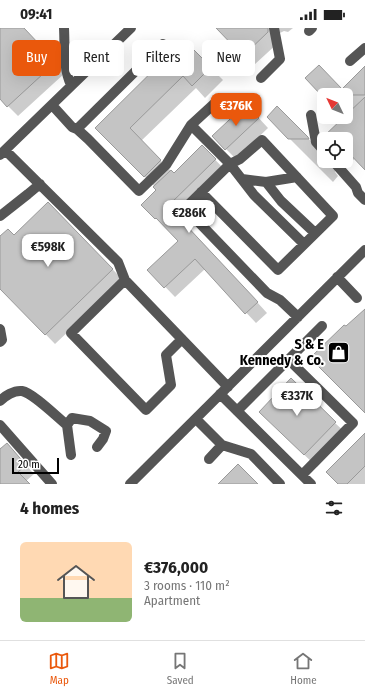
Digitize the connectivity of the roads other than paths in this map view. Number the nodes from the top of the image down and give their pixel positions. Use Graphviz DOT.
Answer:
graph roads {
  1 [pos="64,28"];
  2 [pos="131,28"];
  3 [pos="274,28"];
  4 [pos="365,48"];
  5 [pos="350,61"];
  6 [pos="132,75"];
  7 [pos="261,78"];
  8 [pos="72,86"];
  9 [pos="215,103"];
  10 [pos="52,105"];
  11 [pos="311,116"];
  12 [pos="192,125"];
  13 [pos="77,129"];
  14 [pos="317,143"];
  15 [pos="1,153"];
  16 [pos="230,164"];
  17 [pos="339,168"];
  18 [pos="297,177"];
  19 [pos="242,179"];
  20 [pos="266,182"];
  21 [pos="40,184"];
  22 [pos="201,192"];
  23 [pos="365,200"];
  24 [pos="0,216"];
  25 [pos="315,233"];
  26 [pos="304,244"];
  27 [pos="365,250"];
  28 [pos="337,277"];
  29 [pos="125,280"];
  30 [pos="357,298"];
  31 [pos="298,317"];
  32 [pos="322,326"];
  33 [pos="0,329"];
  34 [pos="182,338"];
  35 [pos="0,342"];
  36 [pos="289,360"];
  37 [pos="228,386"];
  38 [pos="220,394"];
  39 [pos="0,401"];
  40 [pos="237,411"];
  41 [pos="196,418"];
  42 [pos="0,425"];
  43 [pos="67,425"];
  44 [pos="222,445"];
  45 [pos="97,447"];
  46 [pos="70,455"];
  47 [pos="209,459"];
  48 [pos="302,475"];
  49 [pos="52,484"];
  50 [pos="130,484"];
  51 [pos="280,484"];
  52 [pos="311,484"];
  1 -- 8 [label="street"];
  2 -- 8 [label="street"];
  3 -- 7 [label="street"];
  4 -- 5 [label="street"];
  6 -- 13 [label="street"];
  8 -- 10 [label="street"];
  9 -- 12 [label="street"];
  10 -- 13 [label="street"];
  10 -- 15 [label="street"];
  11 -- 14 [label="street"];
  12 -- 13 [label="street"];
  12 -- 16 [label="street"];
  15 -- 21 [label="street"];
  16 -- 18 [label="street"];
  16 -- 19 [label="street"];
  16 -- 22 [label="street"];
  17 -- 23 [label="street"];
  18 -- 20 [label="street"];
  18 -- 25 [label="street"];
  19 -- 20 [label="street"];
  19 -- 26 [label="street"];
  20 -- 25 [label="street"];
  21 -- 24 [label="street"];
  21 -- 29 [label="street"];
  22 -- 26 [label="street"];
  22 -- 31 [label="street"];
  25 -- 26 [label="street"];
  27 -- 28 [label="street"];
  28 -- 30 [label="street"];
  28 -- 31 [label="street"];
  29 -- 34 [label="street"];
  29 -- 34 [label="street"];
  31 -- 37 [label="street"];
  32 -- 36 [label="street"];
  33 -- 35 [label="street"];
  34 -- 37 [label="street"];
  36 -- 40 [label="street"];
  36 -- 48 [label="street"];
  37 -- 38 [label="street"];
  38 -- 40 [label="street"];
  38 -- 41 [label="street"];
  39 -- 43 [label="street"];
  40 -- 48 [label="street"];
  41 -- 44 [label="street"];
  41 -- 50 [label="street"];
  42 -- 49 [label="street"];
  43 -- 45 [label="street"];
  43 -- 46 [label="street"];
  44 -- 47 [label="street"];
  44 -- 51 [label="street"];
  48 -- 52 [label="street"];
}
